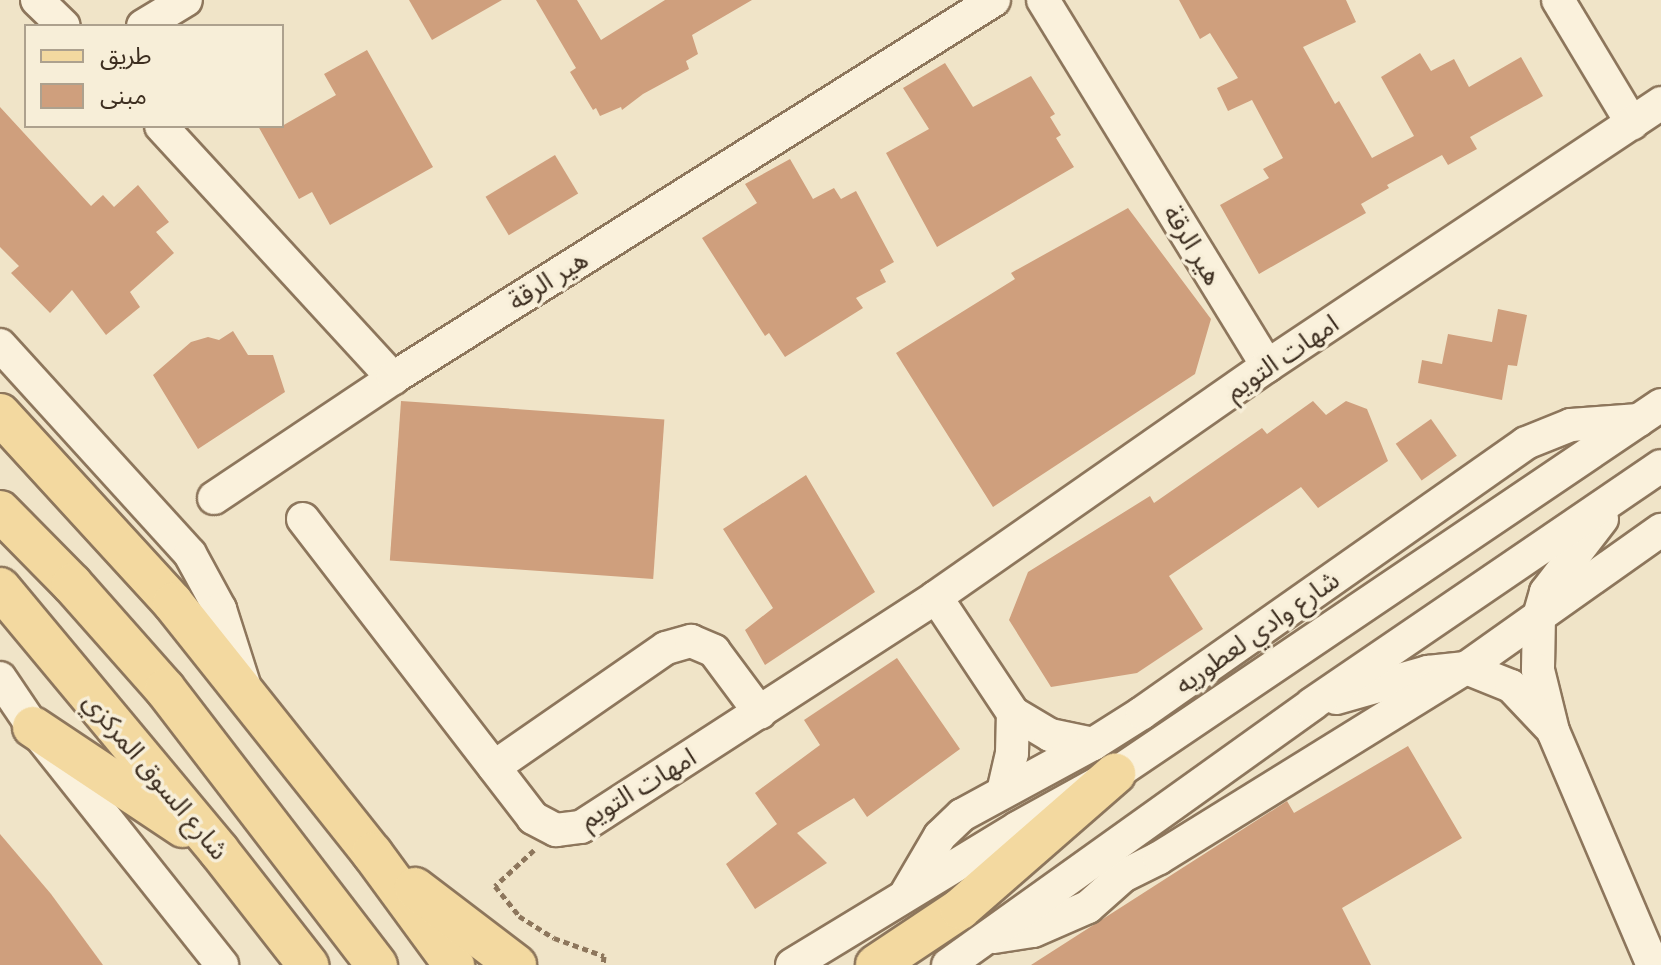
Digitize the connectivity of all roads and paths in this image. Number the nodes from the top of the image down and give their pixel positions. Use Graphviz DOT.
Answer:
graph roads {
  1 [pos="37,0"];
  2 [pos="186,0"];
  3 [pos="994,0"];
  4 [pos="1043,0"];
  5 [pos="1558,0"];
  6 [pos="62,24"];
  7 [pos="146,24"];
  8 [pos="1661,103"];
  9 [pos="1632,123"];
  10 [pos="163,128"];
  11 [pos="0,345"];
  12 [pos="1267,366"];
  13 [pos="393,378"];
  14 [pos="1650,412"];
  15 [pos="0,414"];
  16 [pos="1661,466"];
  17 [pos="1626,490"];
  18 [pos="214,498"];
  19 [pos="0,511"];
  20 [pos="303,519"];
  21 [pos="1661,530"];
  22 [pos="0,588"];
  23 [pos="936,597"];
  24 [pos="1539,616"];
  25 [pos="1466,668"];
  26 [pos="0,678"];
  27 [pos="249,698"];
  28 [pos="1312,704"];
  29 [pos="760,713"];
  30 [pos="1013,713"];
  31 [pos="33,727"];
  32 [pos="1553,731"];
  33 [pos="1104,759"];
  34 [pos="494,767"];
  35 [pos="1003,792"];
  36 [pos="556,830"];
  37 [pos="219,851"];
  38 [pos="372,853"];
  39 [pos="906,894"];
  40 [pos="987,938"];
  41 [pos="308,964"];
  42 [pos="222,965"];
  43 [pos="377,965"];
  44 [pos="454,965"];
  45 [pos="516,965"];
  46 [pos="603,965"];
  47 [pos="792,965"];
  48 [pos="876,965"];
  49 [pos="948,965"];
  50 [pos="1653,965"];
  1 -- 6 [label="street"];
  2 -- 7 [label="street"];
  3 -- 13 [label="street, هير الرقة"];
  4 -- 12 [label="street, هير الرقة"];
  5 -- 9 [label="street"];
  8 -- 9 [label="street, امهات التويم"];
  9 -- 12 [label="street, امهات التويم"];
  10 -- 13 [label="street"];
  11 -- 27 [label="street"];
  12 -- 23 [label="street, امهات التويم"];
  13 -- 18 [label="street, هير الرقة"];
  14 -- 33 [label="street, شارع وادي لعطوريه"];
  14 -- 33 [label="street, شارع وادي لعطوريه"];
  15 -- 27 [label="main road"];
  16 -- 17 [label="street"];
  17 -- 24 [label="street"];
  17 -- 28 [label="street"];
  19 -- 43 [label="main road"];
  20 -- 34 [label="street, امهات التويم"];
  21 -- 24 [label="street"];
  22 -- 37 [label="main road, شارع السوق المركزي"];
  23 -- 29 [label="street, امهات التويم"];
  23 -- 30 [label="street"];
  24 -- 25 [label="street"];
  24 -- 32 [label="street"];
  25 -- 28 [label="street"];
  25 -- 32 [label="street"];
  25 -- 40 [label="street"];
  26 -- 31 [label="street"];
  27 -- 38 [label="main road"];
  28 -- 40 [label="street"];
  29 -- 34 [label="street"];
  29 -- 36 [label="street, امهات التويم"];
  30 -- 33 [label="street"];
  30 -- 35 [label="street"];
  31 -- 37 [label="main road"];
  31 -- 42 [label="street"];
  32 -- 50 [label="street"];
  33 -- 35 [label="street, شارع وادي لعطوريه"];
  33 -- 39 [label="street, شارع وادي لعطوريه"];
  33 -- 48 [label="main road"];
  34 -- 36 [label="street, امهات التويم"];
  35 -- 39 [label="street, شارع وادي لعطوريه"];
  36 -- 46 [label="path"];
  37 -- 41 [label="main road, شارع السوق المركزي"];
  38 -- 44 [label="main road"];
  38 -- 45 [label="main road"];
  39 -- 47 [label="street, شارع وادي لعطوريه"];
  40 -- 49 [label="street"];
}
